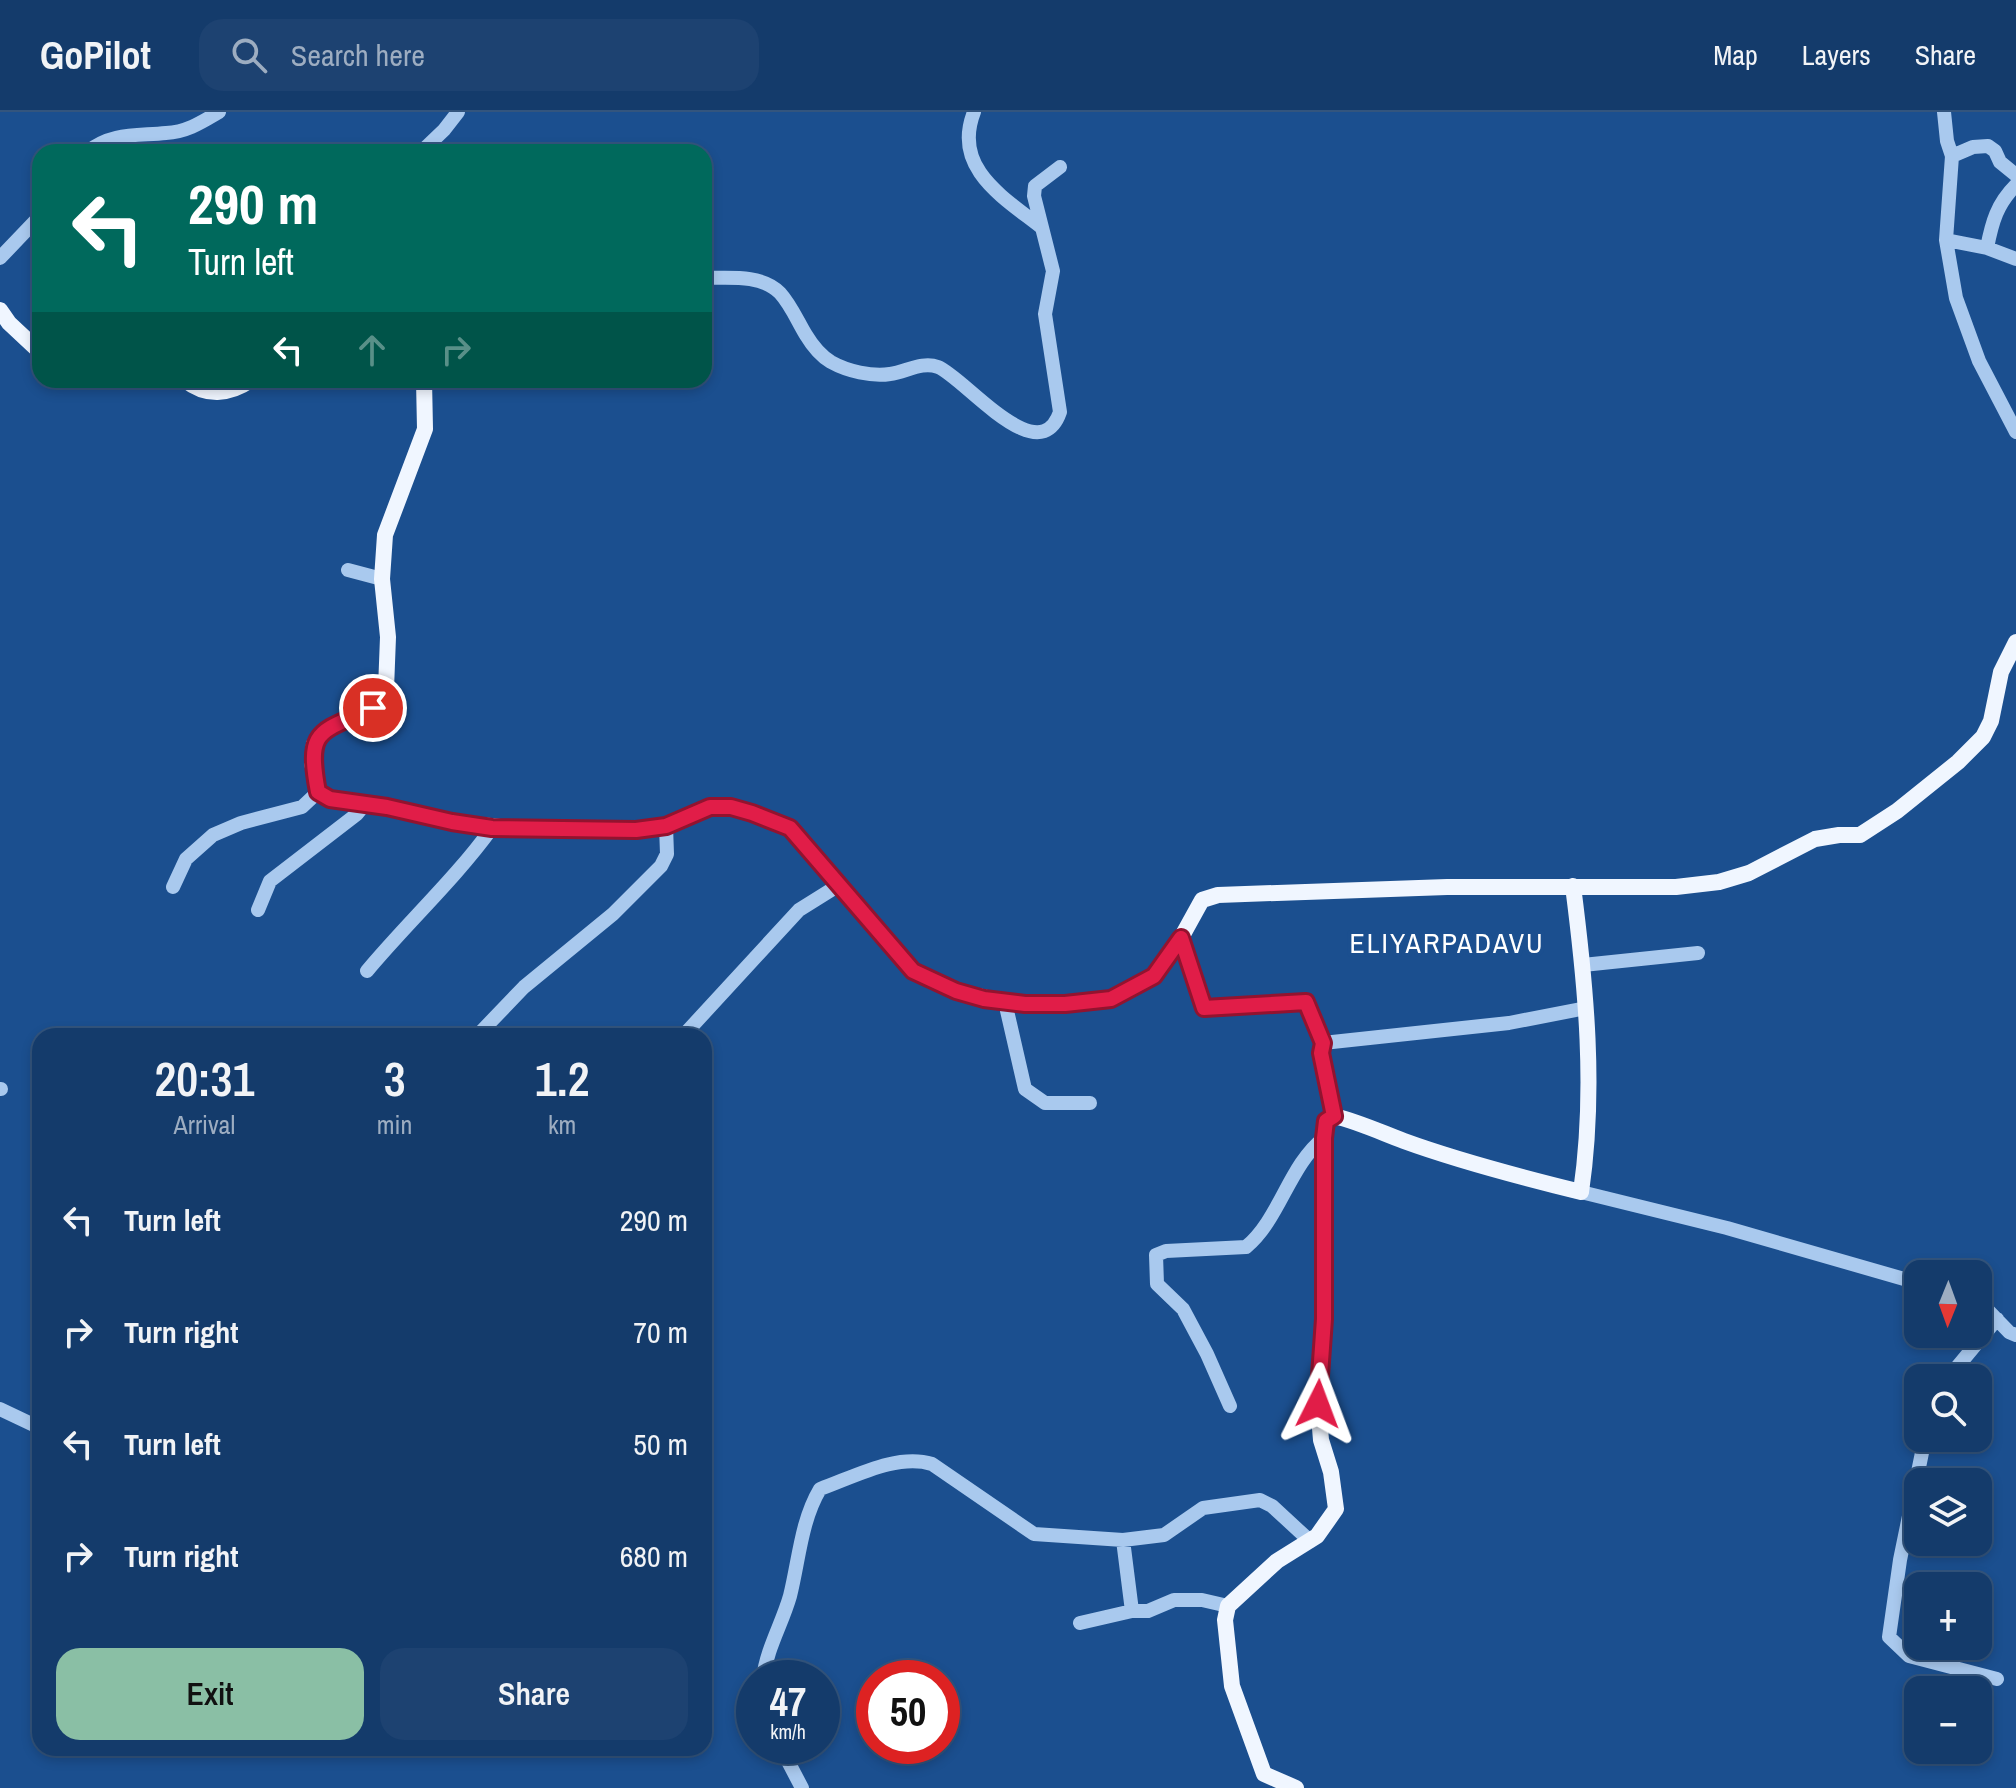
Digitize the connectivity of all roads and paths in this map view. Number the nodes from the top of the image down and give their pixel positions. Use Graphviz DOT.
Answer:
graph roads {
  1 [pos="219,112"];
  2 [pos="458,112"];
  3 [pos="974,112"];
  4 [pos="1944,112"];
  5 [pos="103,144"];
  6 [pos="429,144"];
  7 [pos="1952,156"];
  8 [pos="1060,167"];
  9 [pos="2016,175"];
  10 [pos="2016,185"];
  11 [pos="32,224"];
  12 [pos="1041,227"];
  13 [pos="1946,240"];
  14 [pos="1987,248"];
  15 [pos="0,258"];
  16 [pos="2016,259"];
  17 [pos="712,278"];
  18 [pos="0,310"];
  19 [pos="32,345"];
  20 [pos="197,388"];
  21 [pos="235,388"];
  22 [pos="424,388"];
  23 [pos="2016,432"];
  24 [pos="348,570"];
  25 [pos="382,579"];
  26 [pos="2016,642"];
  27 [pos="318,792"];
  28 [pos="365,804"];
  29 [pos="666,826"];
  30 [pos="492,828"];
  31 [pos="839,885"];
  32 [pos="1573,886"];
  33 [pos="173,887"];
  34 [pos="258,910"];
  35 [pos="1181,938"];
  36 [pos="1698,953"];
  37 [pos="1583,965"];
  38 [pos="367,971"];
  39 [pos="1005,1002"];
  40 [pos="1586,1008"];
  41 [pos="485,1028"];
  42 [pos="690,1028"];
  43 [pos="1323,1043"];
  44 [pos="1090,1103"];
  45 [pos="1334,1116"];
  46 [pos="1324,1138"];
  47 [pos="1581,1192"];
  48 [pos="1904,1279"];
  49 [pos="1992,1314"];
  50 [pos="1997,1319"];
  51 [pos="2016,1335"];
  52 [pos="1960,1364"];
  53 [pos="1230,1406"];
  54 [pos="0,1409"];
  55 [pos="32,1424"];
  56 [pos="1922,1452"];
  57 [pos="1123,1540"];
  58 [pos="1310,1541"];
  59 [pos="1228,1606"];
  60 [pos="1132,1611"];
  61 [pos="1080,1623"];
  62 [pos="765,1660"];
  63 [pos="1997,1679"];
  64 [pos="789,1764"];
  65 [pos="802,1788"];
  66 [pos="1296,1788"];
  1 -- 5 [label="street"];
  2 -- 6 [label="street"];
  3 -- 12 [label="street"];
  4 -- 7 [label="street"];
  7 -- 9 [label="street"];
  7 -- 13 [label="street"];
  8 -- 12 [label="street"];
  10 -- 14 [label="street"];
  11 -- 15 [label="street"];
  12 -- 17 [label="street"];
  13 -- 14 [label="street"];
  13 -- 23 [label="street"];
  14 -- 16 [label="street"];
  18 -- 19 [label="main road"];
  20 -- 21 [label="main road"];
  22 -- 25 [label="main road"];
  24 -- 25 [label="street"];
  25 -- 27 [label="main road"];
  26 -- 32 [label="main road"];
  27 -- 28 [label="main road"];
  27 -- 33 [label="street"];
  28 -- 30 [label="main road"];
  28 -- 34 [label="street"];
  29 -- 30 [label="main road"];
  29 -- 31 [label="main road"];
  29 -- 41 [label="street"];
  30 -- 38 [label="street"];
  31 -- 39 [label="main road"];
  31 -- 42 [label="street"];
  32 -- 35 [label="main road"];
  32 -- 37 [label="main road"];
  35 -- 39 [label="main road"];
  35 -- 43 [label="street"];
  36 -- 37 [label="street"];
  37 -- 40 [label="main road"];
  39 -- 44 [label="street"];
  40 -- 43 [label="street"];
  40 -- 47 [label="main road"];
  43 -- 45 [label="street"];
  45 -- 46 [label="main road"];
  45 -- 47 [label="main road"];
  46 -- 53 [label="street"];
  46 -- 58 [label="main road"];
  47 -- 48 [label="street"];
  49 -- 50 [label="street"];
  50 -- 51 [label="street"];
  50 -- 52 [label="street"];
  54 -- 55 [label="street"];
  56 -- 63 [label="street"];
  57 -- 58 [label="street"];
  57 -- 60 [label="street"];
  57 -- 62 [label="street"];
  58 -- 59 [label="main road"];
  59 -- 60 [label="street"];
  59 -- 66 [label="main road"];
  60 -- 61 [label="street"];
  64 -- 65 [label="street"];
}
